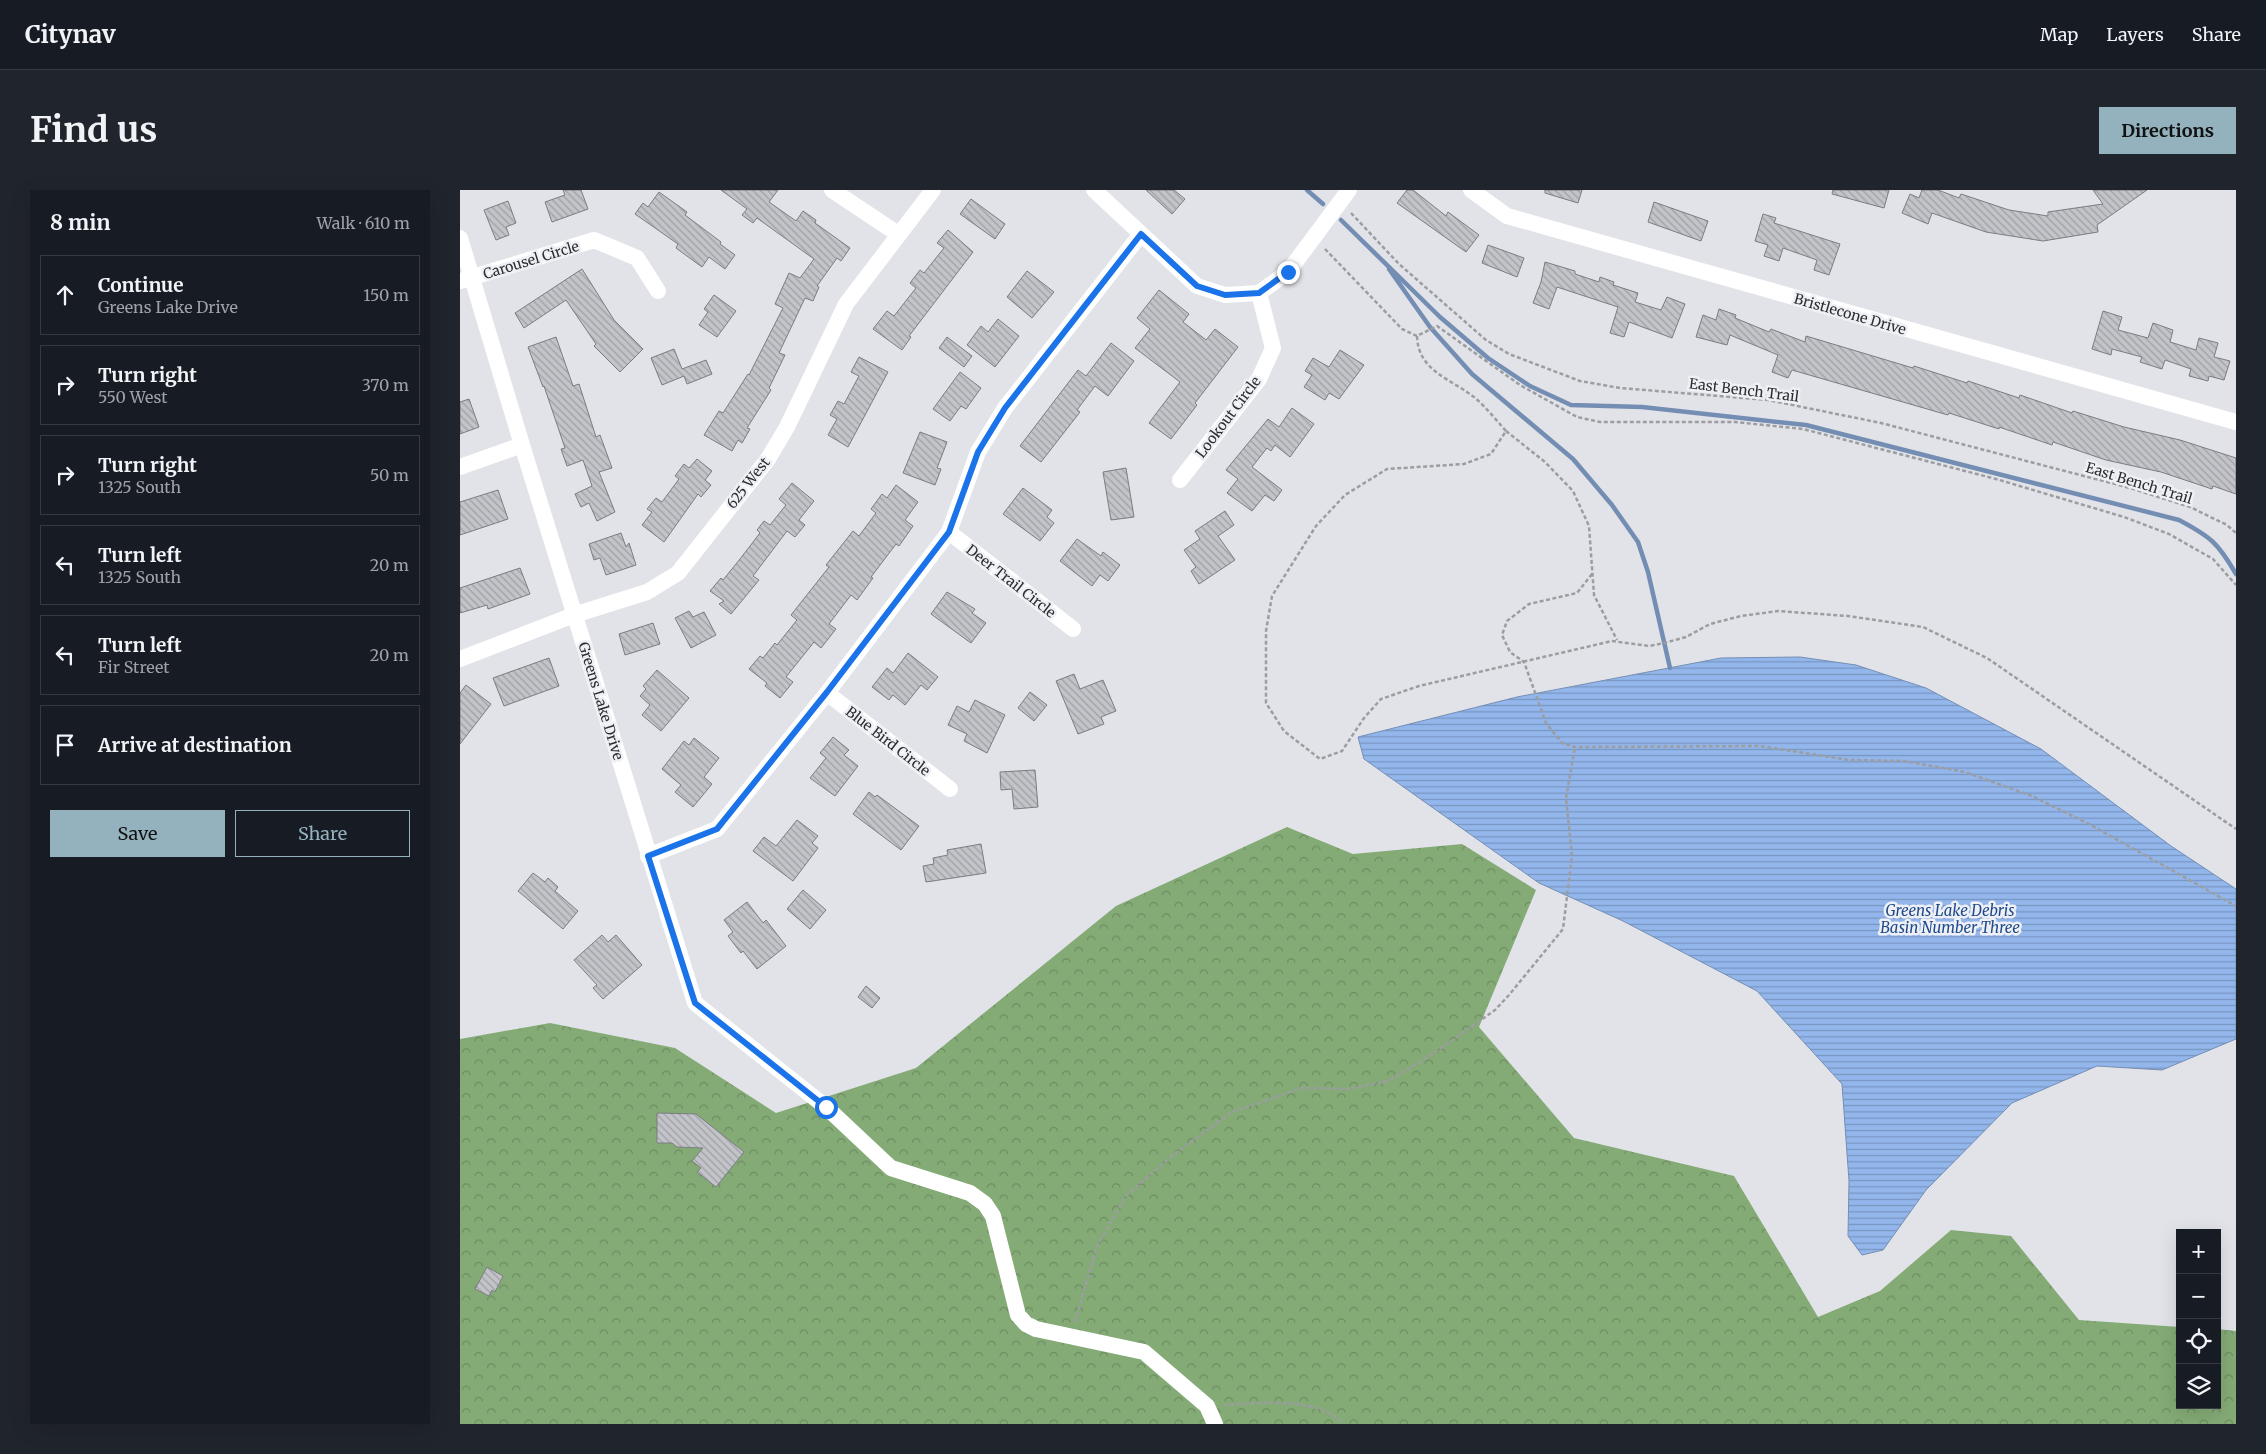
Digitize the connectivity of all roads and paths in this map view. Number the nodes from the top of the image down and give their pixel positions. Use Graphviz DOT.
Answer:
graph roads {
  1 [pos="832,190"];
  2 [pos="934,190"];
  3 [pos="1094,190"];
  4 [pos="1471,190"];
  5 [pos="1344,196"];
  6 [pos="898,234"];
  7 [pos="1141,234"];
  8 [pos="460,238"];
  9 [pos="1313,238"];
  10 [pos="466,280"];
  11 [pos="658,291"];
  12 [pos="1259,293"];
  13 [pos="1417,336"];
  14 [pos="2236,422"];
  15 [pos="1506,431"];
  16 [pos="522,445"];
  17 [pos="460,467"];
  18 [pos="1180,480"];
  19 [pos="949,532"];
  20 [pos="2236,533"];
  21 [pos="1592,574"];
  22 [pos="2236,585"];
  23 [pos="574,615"];
  24 [pos="1074,630"];
  25 [pos="1618,641"];
  26 [pos="460,658"];
  27 [pos="1524,662"];
  28 [pos="827,692"];
  29 [pos="1575,747"];
  30 [pos="950,789"];
  31 [pos="2236,829"];
  32 [pos="648,856"];
  33 [pos="2236,906"];
  34 [pos="1070,1336"];
  35 [pos="1207,1406"];
  36 [pos="1215,1424"];
  37 [pos="1342,1424"];
  1 -- 6 [label="street"];
  2 -- 6 [label="street, 625 West"];
  3 -- 7 [label="street"];
  4 -- 14 [label="street, Bristlecone Drive"];
  5 -- 9 [label="street"];
  5 -- 20 [label="path, East Bench Trail"];
  6 -- 23 [label="street, 625 West"];
  7 -- 12 [label="street"];
  7 -- 19 [label="street"];
  8 -- 10 [label="street, Greens Lake Drive"];
  9 -- 12 [label="street"];
  9 -- 13 [label="path"];
  10 -- 11 [label="street, Carousel Circle"];
  10 -- 16 [label="street, Greens Lake Drive"];
  12 -- 18 [label="street, Lookout Circle"];
  13 -- 15 [label="path"];
  13 -- 22 [label="path"];
  15 -- 21 [label="path"];
  15 -- 27 [label="path"];
  16 -- 17 [label="street"];
  16 -- 23 [label="street, Greens Lake Drive"];
  19 -- 24 [label="street, Deer Trail Circle"];
  19 -- 28 [label="street"];
  21 -- 25 [label="path"];
  21 -- 27 [label="path"];
  23 -- 26 [label="street, 625 West"];
  23 -- 32 [label="street, Greens Lake Drive"];
  25 -- 27 [label="path"];
  25 -- 31 [label="path"];
  27 -- 29 [label="path"];
  28 -- 30 [label="street, Blue Bird Circle"];
  28 -- 32 [label="street"];
  29 -- 33 [label="path"];
  29 -- 34 [label="path"];
  32 -- 34 [label="street, Greens Lake Drive"];
  34 -- 35 [label="street, Greens Lake Drive"];
  35 -- 36 [label="street"];
  35 -- 37 [label="path"];
}
